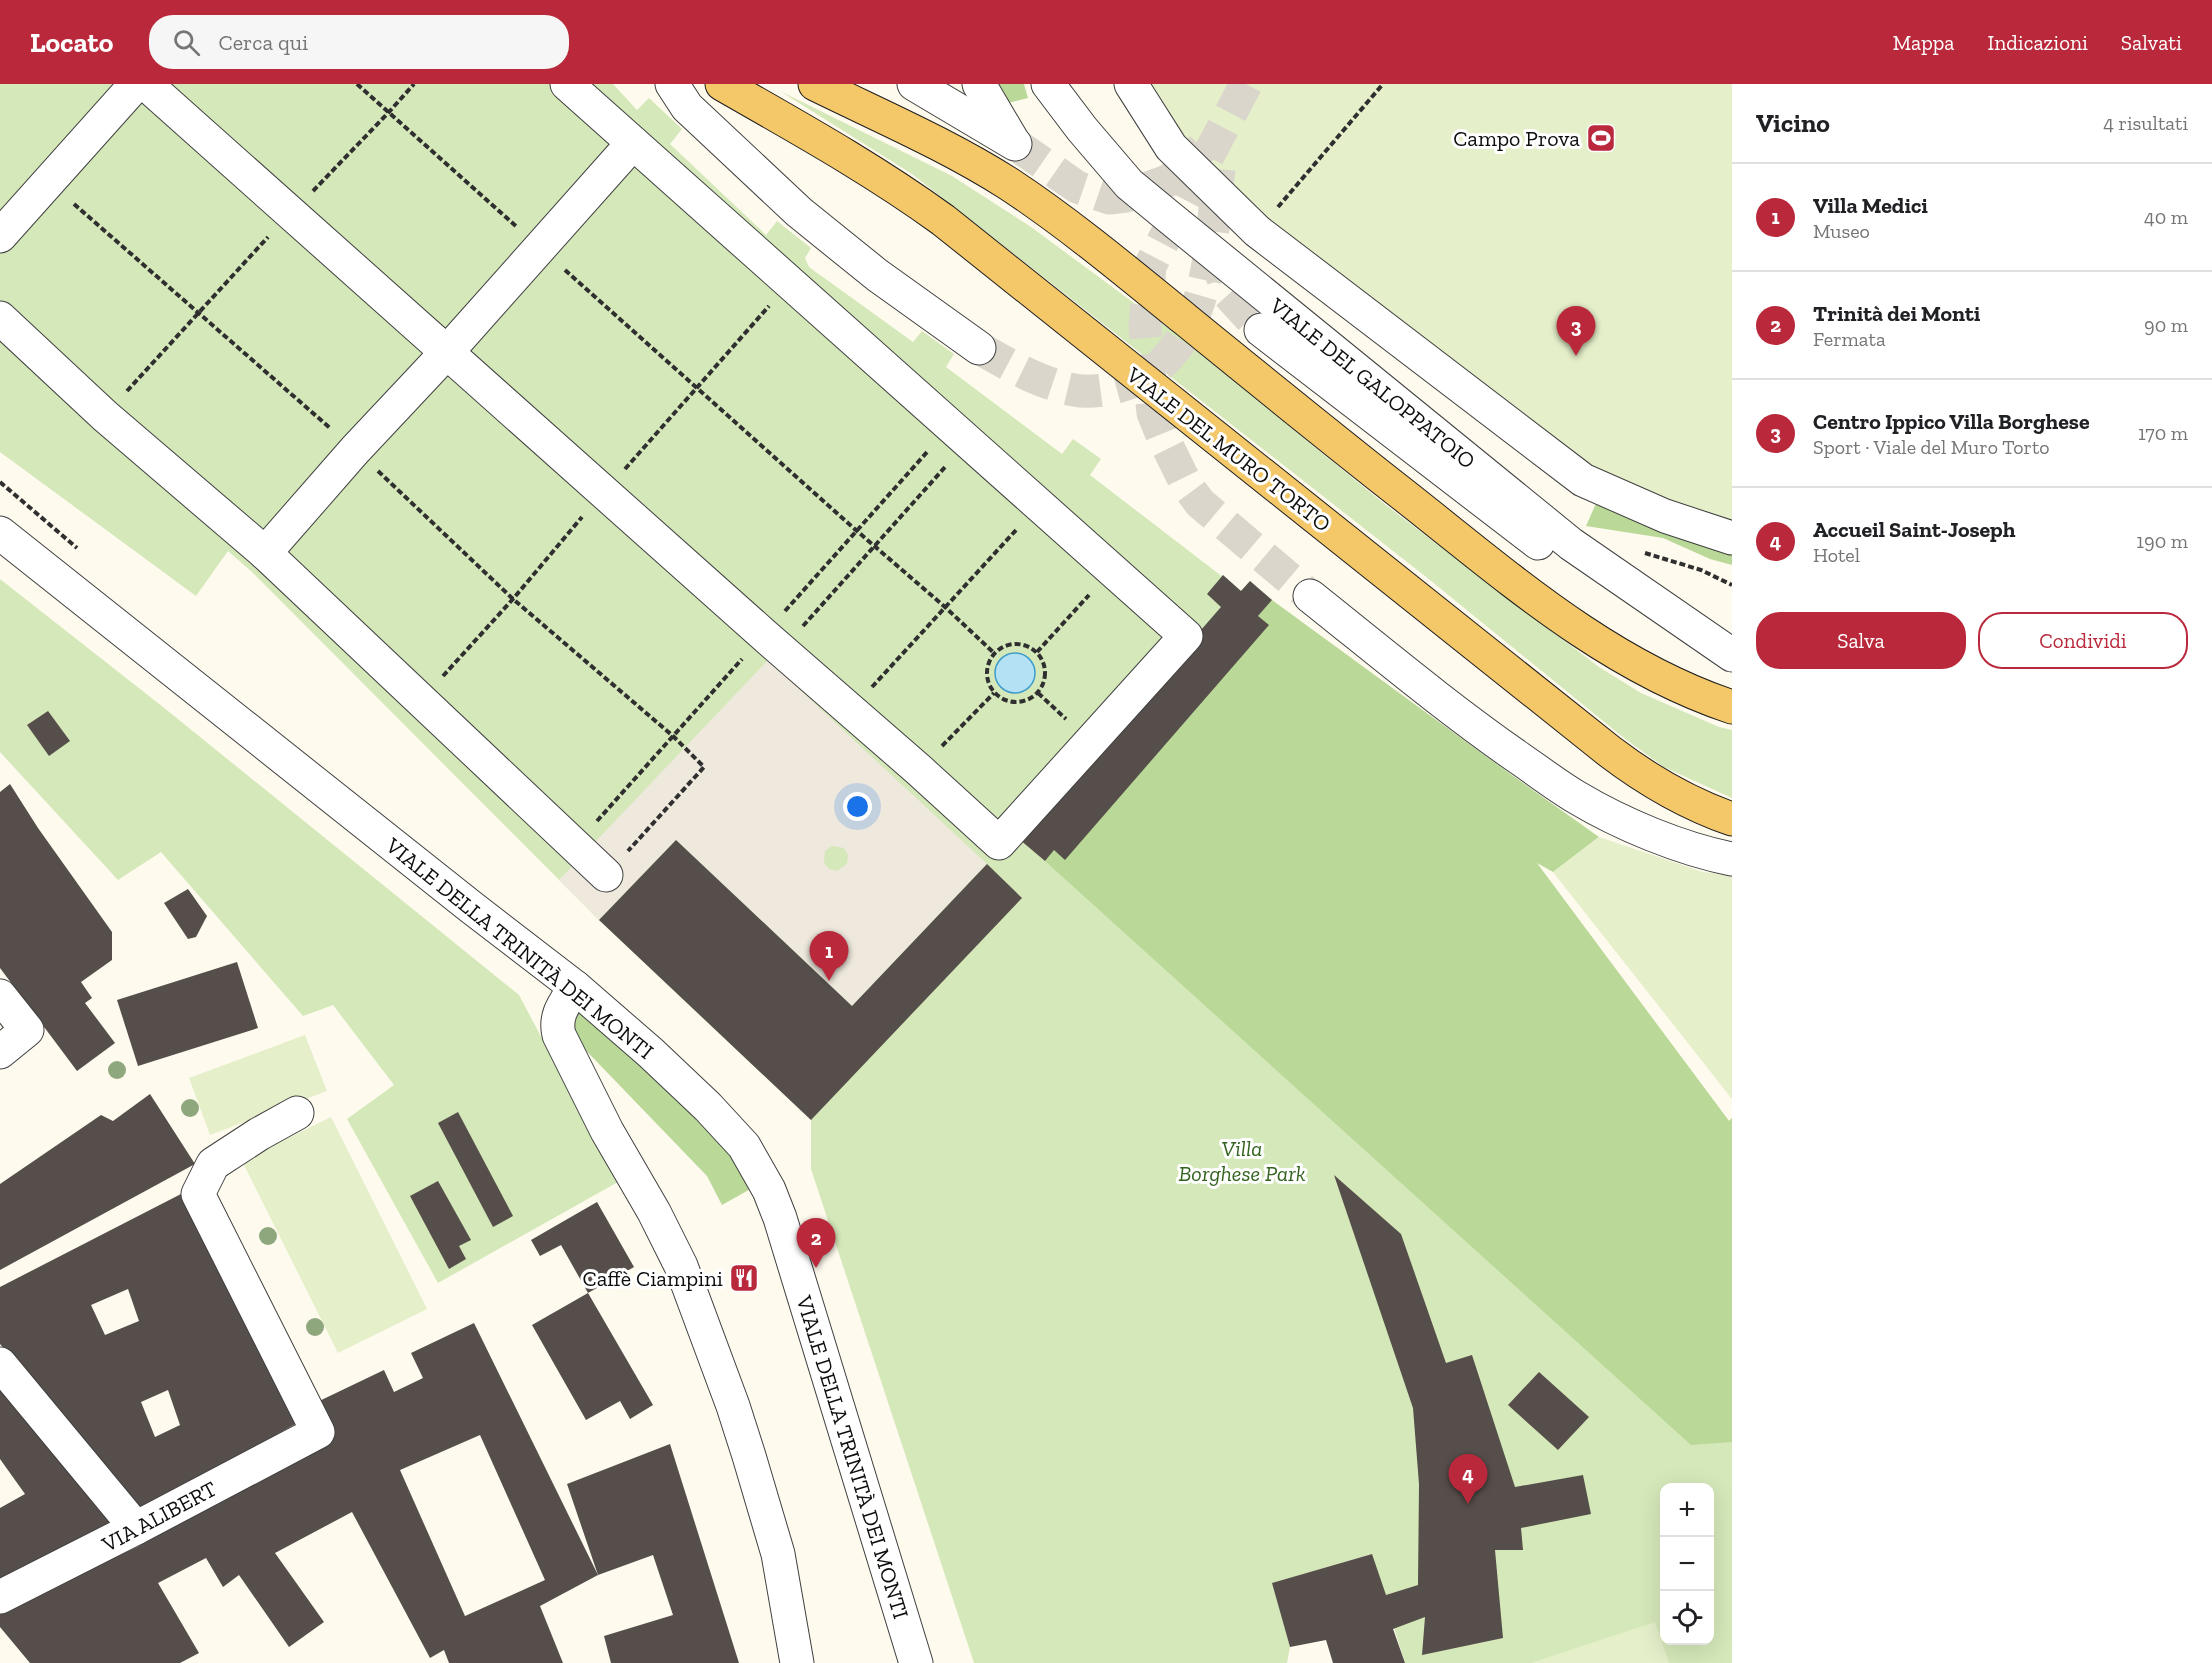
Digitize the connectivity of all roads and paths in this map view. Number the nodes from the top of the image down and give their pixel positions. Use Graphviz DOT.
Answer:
graph roads {
  1 [pos="136,84"];
  2 [pos="146,84"];
  3 [pos="357,84"];
  4 [pos="414,84"];
  5 [pos="567,84"];
  6 [pos="672,84"];
  7 [pos="722,84"];
  8 [pos="815,84"];
  9 [pos="914,84"];
  10 [pos="979,84"];
  11 [pos="1048,84"];
  12 [pos="1131,84"];
  13 [pos="1383,84"];
  14 [pos="389,112"];
  15 [pos="633,143"];
  16 [pos="290,214"];
  17 [pos="1257,231"];
  18 [pos="0,237"];
  19 [pos="540,248"];
  20 [pos="0,318"];
  21 [pos="1261,330"];
  22 [pos="979,348"];
  23 [pos="447,352"];
  24 [pos="105,417"];
  25 [pos="968,441"];
  26 [pos="1038,505"];
  27 [pos="0,533"];
  28 [pos="1732,538"];
  29 [pos="874,546"];
  30 [pos="1641,551"];
  31 [pos="265,553"];
  32 [pos="1112,571"];
  33 [pos="1732,585"];
  34 [pos="1310,596"];
  35 [pos="945,607"];
  36 [pos="782,650"];
  37 [pos="1037,652"];
  38 [pos="994,653"];
  39 [pos="1729,654"];
  40 [pos="994,693"];
  41 [pos="1732,707"];
  42 [pos="850,711"];
  43 [pos="704,767"];
  44 [pos="919,770"];
  45 [pos="1732,819"];
  46 [pos="1732,859"];
  47 [pos="606,875"];
  48 [pos="575,987"];
  49 [pos="0,996"];
  50 [pos="0,1052"];
  51 [pos="297,1113"];
  52 [pos="0,1364"];
  53 [pos="136,1528"];
  54 [pos="0,1597"];
  55 [pos="797,1663"];
  56 [pos="916,1663"];
  1 -- 18 [label="street"];
  2 -- 16 [label="street"];
  3 -- 14 [label="path"];
  4 -- 14 [label="path"];
  5 -- 15 [label="street"];
  6 -- 22 [label="street"];
  7 -- 45 [label="main road, VIALE DEL MURO TORTO"];
  8 -- 41 [label="main road"];
  9 -- 10 [label="street"];
  11 -- 39 [label="street, VIALE DEL GALOPPATOIO"];
  12 -- 17 [label="street"];
  13 -- 17 [label="path"];
  14 -- 16 [label="path"];
  14 -- 19 [label="path"];
  15 -- 19 [label="street"];
  15 -- 25 [label="street"];
  16 -- 23 [label="street"];
  16 -- 24 [label="path"];
  17 -- 28 [label="street"];
  19 -- 23 [label="street"];
  19 -- 29 [label="path"];
  20 -- 24 [label="street"];
  21 -- 39 [label="street, VIALE DEL GALOPPATOIO"];
  23 -- 31 [label="street"];
  23 -- 36 [label="street"];
  24 -- 31 [label="street"];
  25 -- 26 [label="street"];
  25 -- 29 [label="path"];
  26 -- 32 [label="street"];
  26 -- 35 [label="path"];
  27 -- 48 [label="street, VIALE DELLA TRINITÀ DEI MONTI"];
  29 -- 35 [label="path"];
  29 -- 36 [label="path"];
  30 -- 33 [label="path"];
  31 -- 47 [label="street"];
  32 -- 37 [label="path"];
  32 -- 44 [label="street"];
  34 -- 46 [label="street"];
  35 -- 38 [label="path"];
  35 -- 42 [label="path"];
  36 -- 42 [label="street"];
  37 -- 38 [label="path"];
  37 -- 40 [label="path"];
  38 -- 40 [label="path"];
  40 -- 44 [label="path"];
  42 -- 44 [label="street"];
  43 -- 47 [label="path"];
  48 -- 55 [label="street"];
  48 -- 56 [label="street, VIALE DELLA TRINITÀ DEI MONTI"];
  49 -- 50 [label="street"];
  51 -- 53 [label="street, VIA ALIBERT"];
  52 -- 53 [label="street"];
  53 -- 54 [label="street, VIA ALIBERT"];
}
